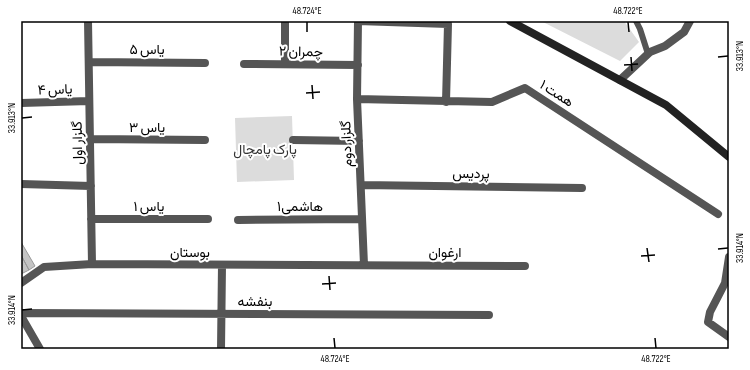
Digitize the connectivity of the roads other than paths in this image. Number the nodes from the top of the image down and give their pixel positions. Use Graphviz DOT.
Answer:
graph roads {
  1 [pos="88,21"];
  2 [pos="285,21"];
  3 [pos="358,21"];
  4 [pos="510,21"];
  5 [pos="636,21"];
  6 [pos="690,21"];
  7 [pos="648,54"];
  8 [pos="89,62"];
  9 [pos="205,63"];
  10 [pos="244,64"];
  11 [pos="285,64"];
  12 [pos="358,65"];
  13 [pos="620,80"];
  14 [pos="357,99"];
  15 [pos="89,101"];
  16 [pos="446,102"];
  17 [pos="21,104"];
  18 [pos="90,139"];
  19 [pos="205,140"];
  20 [pos="293,140"];
  21 [pos="359,141"];
  22 [pos="729,157"];
  23 [pos="21,184"];
  24 [pos="361,185"];
  25 [pos="91,186"];
  26 [pos="582,188"];
  27 [pos="718,214"];
  28 [pos="91,219"];
  29 [pos="208,219"];
  30 [pos="362,219"];
  31 [pos="238,220"];
  32 [pos="729,257"];
  33 [pos="92,264"];
  34 [pos="222,265"];
  35 [pos="364,265"];
  36 [pos="525,266"];
  37 [pos="21,283"];
  38 [pos="21,313"];
  39 [pos="221,314"];
  40 [pos="489,315"];
  41 [pos="21,316"];
  42 [pos="729,337"];
  43 [pos="40,349"];
  44 [pos="221,349"];
  1 -- 8 [label="street, گلزار اول"];
  2 -- 11 [label="street"];
  3 -- 12 [label="street, گلزار دوم"];
  3 -- 16 [label="street"];
  4 -- 13 [label="street"];
  5 -- 7 [label="lane"];
  6 -- 7 [label="street"];
  7 -- 13 [label="street"];
  8 -- 9 [label="street, یاس ۵"];
  8 -- 15 [label="street, گلزار اول"];
  10 -- 11 [label="street, چمران ۲"];
  11 -- 12 [label="street, چمران ۲"];
  12 -- 14 [label="street, گلزار دوم"];
  13 -- 22 [label="street"];
  14 -- 16 [label="street, همت ۱"];
  14 -- 21 [label="street, گلزار دوم"];
  15 -- 17 [label="street, یاس ۴"];
  15 -- 18 [label="street, گلزار اول"];
  16 -- 27 [label="street, همت ۱"];
  18 -- 19 [label="street, یاس ۳"];
  18 -- 25 [label="street, گلزار اول"];
  20 -- 21 [label="street"];
  21 -- 24 [label="street, گلزار دوم"];
  23 -- 25 [label="street"];
  24 -- 26 [label="street, پردیس"];
  24 -- 30 [label="street, گلزار دوم"];
  25 -- 28 [label="street, گلزار اول"];
  28 -- 29 [label="street, یاس ۱"];
  28 -- 33 [label="street, گلزار اول"];
  30 -- 31 [label="street, هاشمی۱"];
  30 -- 35 [label="street, گلزار دوم"];
  32 -- 42 [label="street"];
  33 -- 34 [label="street, بوستان"];
  33 -- 37 [label="street, بوستان"];
  34 -- 35 [label="street, بوستان"];
  34 -- 39 [label="street"];
  35 -- 36 [label="street, ارغوان"];
  38 -- 39 [label="street, بنفشه"];
  39 -- 40 [label="street, بنفشه"];
  39 -- 44 [label="street"];
  41 -- 43 [label="street"];
}
